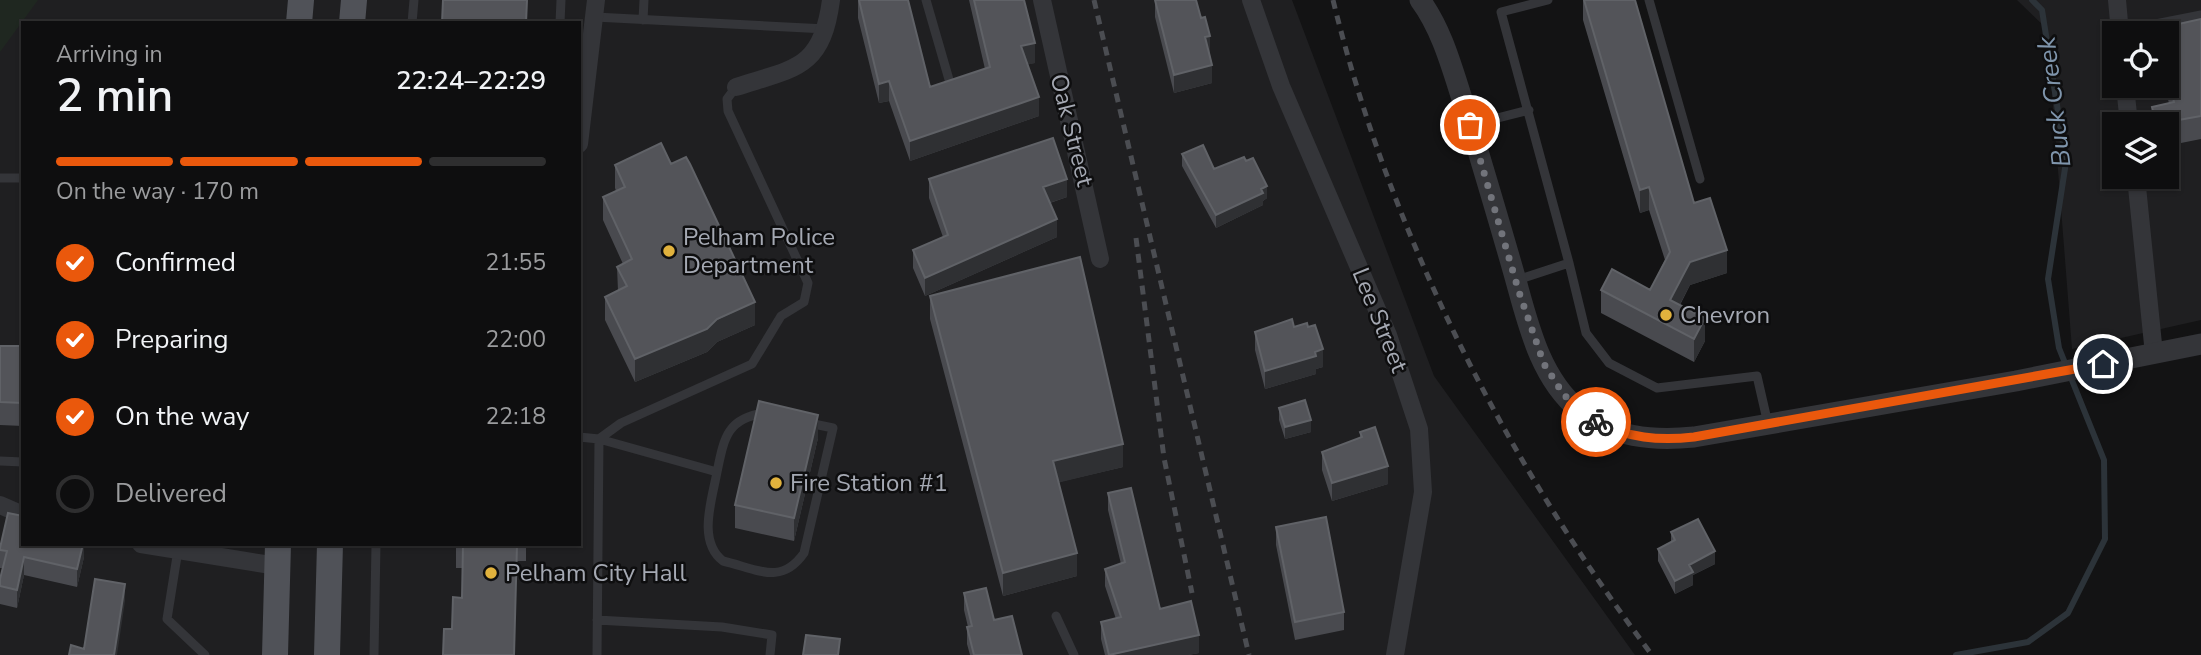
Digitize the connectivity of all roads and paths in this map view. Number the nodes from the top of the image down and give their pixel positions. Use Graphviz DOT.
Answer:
graph roads {
  1 [pos="301,0"];
  2 [pos="354,0"];
  3 [pos="414,0"];
  4 [pos="561,0"];
  5 [pos="644,0"];
  6 [pos="831,0"];
  7 [pos="926,0"];
  8 [pos="1042,0"];
  9 [pos="1251,0"];
  10 [pos="1420,0"];
  11 [pos="1548,0"];
  12 [pos="1649,0"];
  13 [pos="2117,0"];
  14 [pos="596,9"];
  15 [pos="2201,15"];
  16 [pos="643,20"];
  17 [pos="299,21"];
  18 [pos="352,21"];
  19 [pos="412,21"];
  20 [pos="560,21"];
  21 [pos="2119,21"];
  22 [pos="2172,21"];
  23 [pos="826,29"];
  24 [pos="950,83"];
  25 [pos="736,87"];
  26 [pos="1529,110"];
  27 [pos="1470,125"];
  28 [pos="581,128"];
  29 [pos="0,178"];
  30 [pos="21,178"];
  31 [pos="1700,179"];
  32 [pos="2137,189"];
  33 [pos="1100,260"];
  34 [pos="1569,263"];
  35 [pos="1516,281"];
  36 [pos="2201,344"];
  37 [pos="2154,354"];
  38 [pos="779,416"];
  39 [pos="792,419"];
  40 [pos="1769,426"];
  41 [pos="581,438"];
  42 [pos="599,439"];
  43 [pos="0,461"];
  44 [pos="21,462"];
  45 [pos="717,472"];
  46 [pos="0,505"];
  47 [pos="21,513"];
  48 [pos="152,546"];
  49 [pos="330,546"];
  50 [pos="376,546"];
  51 [pos="178,551"];
  52 [pos="278,555"];
  53 [pos="1056,616"];
  54 [pos="597,620"];
  55 [pos="205,655"];
  56 [pos="275,655"];
  57 [pos="327,655"];
  58 [pos="374,655"];
  59 [pos="597,655"];
  60 [pos="769,655"];
  61 [pos="1074,655"];
  62 [pos="1395,655"];
  1 -- 17 [label="main road"];
  2 -- 18 [label="main road"];
  3 -- 19 [label="lane"];
  4 -- 20 [label="lane"];
  5 -- 16 [label="lane"];
  6 -- 23 [label="street"];
  7 -- 24 [label="lane"];
  8 -- 33 [label="street, Oak Street"];
  9 -- 62 [label="street, Lee Street"];
  10 -- 27 [label="street"];
  11 -- 26 [label="lane"];
  12 -- 31 [label="lane"];
  13 -- 21 [label="street"];
  14 -- 16 [label="lane"];
  14 -- 28 [label="street"];
  15 -- 22 [label="lane"];
  16 -- 23 [label="lane"];
  23 -- 25 [label="street"];
  25 -- 42 [label="lane"];
  26 -- 27 [label="lane"];
  26 -- 34 [label="lane"];
  27 -- 35 [label="street"];
  29 -- 30 [label="lane"];
  32 -- 37 [label="street"];
  34 -- 35 [label="lane"];
  34 -- 40 [label="lane"];
  35 -- 40 [label="street"];
  36 -- 37 [label="street"];
  37 -- 40 [label="street"];
  38 -- 45 [label="lane"];
  39 -- 45 [label="lane"];
  41 -- 42 [label="lane"];
  42 -- 45 [label="lane"];
  42 -- 54 [label="lane"];
  43 -- 44 [label="lane"];
  46 -- 47 [label="street"];
  48 -- 51 [label="street"];
  49 -- 57 [label="main road"];
  50 -- 58 [label="lane"];
  51 -- 52 [label="street"];
  51 -- 55 [label="lane"];
  52 -- 56 [label="main road"];
  53 -- 61 [label="lane"];
  54 -- 59 [label="lane"];
  54 -- 60 [label="lane"];
}
